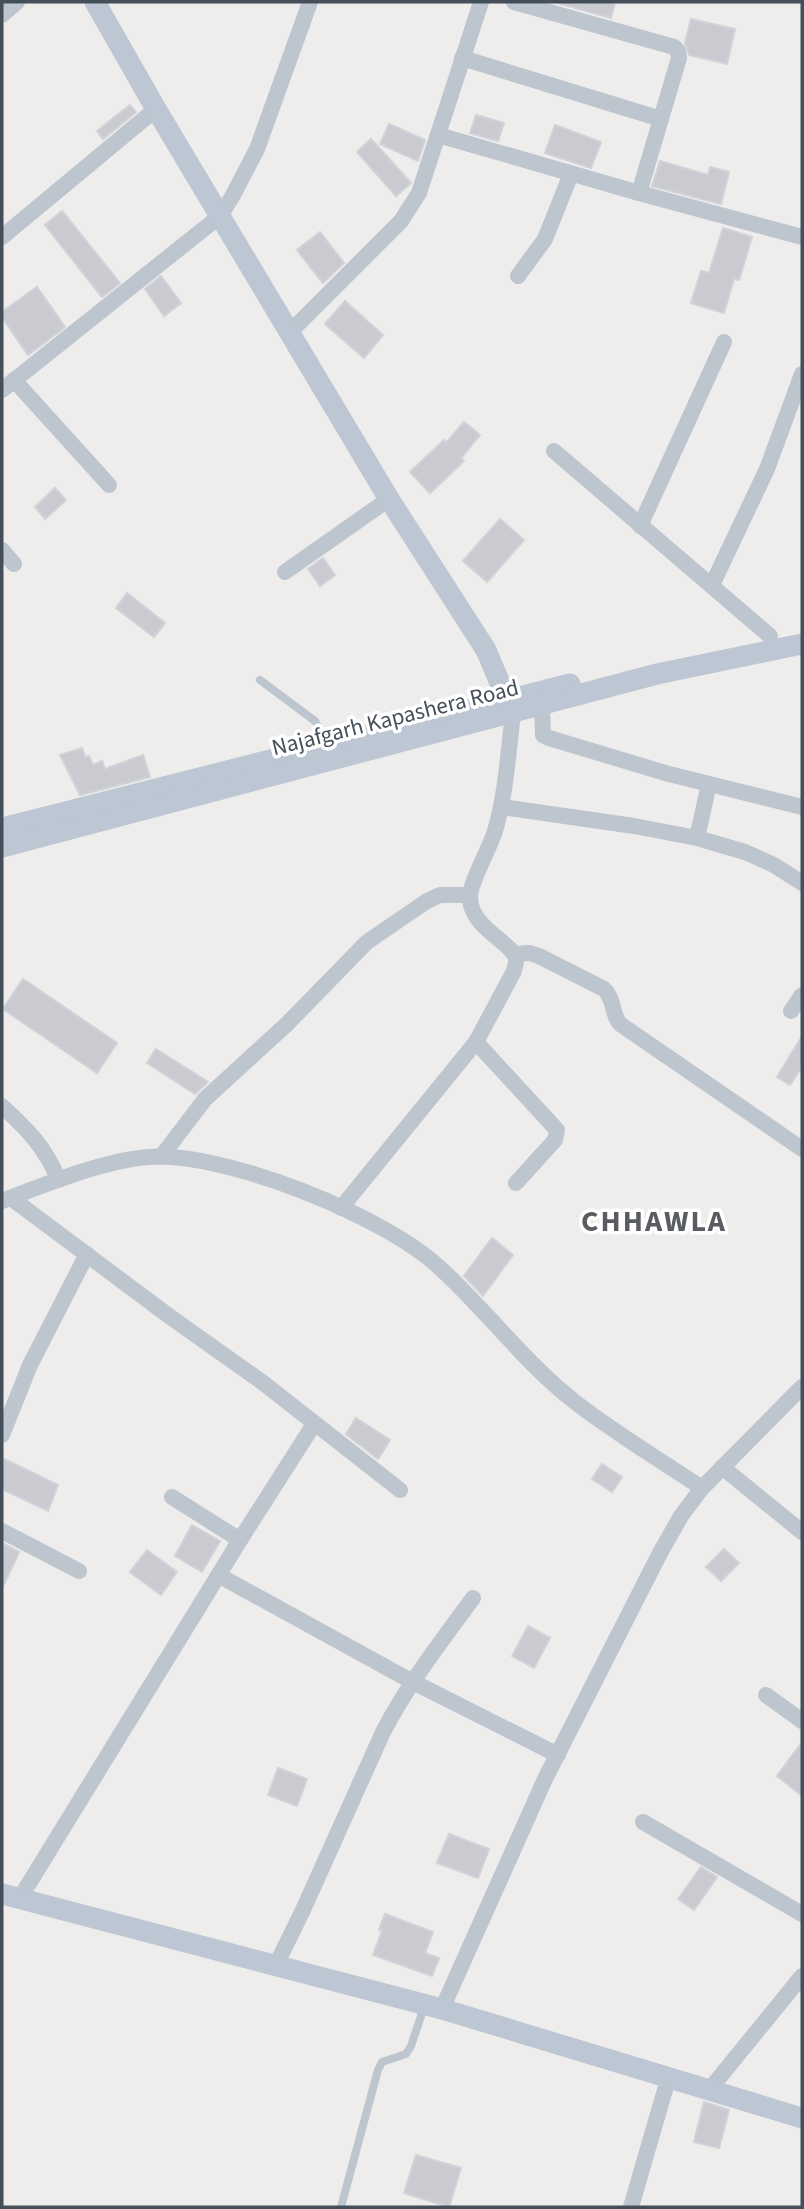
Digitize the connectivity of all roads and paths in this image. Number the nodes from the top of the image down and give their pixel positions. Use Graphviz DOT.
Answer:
graph roads {
  1 [pos="18,2"];
  2 [pos="95,2"];
  3 [pos="310,2"];
  4 [pos="481,2"];
  5 [pos="514,2"];
  6 [pos="2,15"];
  7 [pos="462,58"];
  8 [pos="156,109"];
  9 [pos="661,119"];
  10 [pos="438,135"];
  11 [pos="571,174"];
  12 [pos="639,193"];
  13 [pos="220,216"];
  14 [pos="2,237"];
  15 [pos="802,237"];
  16 [pos="519,276"];
  17 [pos="290,332"];
  18 [pos="723,342"];
  19 [pos="802,374"];
  20 [pos="8,385"];
  21 [pos="554,450"];
  22 [pos="109,485"];
  23 [pos="389,499"];
  24 [pos="640,526"];
  25 [pos="2,550"];
  26 [pos="14,565"];
  27 [pos="285,572"];
  28 [pos="712,585"];
  29 [pos="802,631"];
  30 [pos="770,636"];
  31 [pos="802,644"];
  32 [pos="260,680"];
  33 [pos="510,706"];
  34 [pos="542,706"];
  35 [pos="329,744"];
  36 [pos="709,785"];
  37 [pos="502,807"];
  38 [pos="802,807"];
  39 [pos="3,831"];
  40 [pos="697,838"];
  41 [pos="802,883"];
  42 [pos="469,895"];
  43 [pos="514,954"];
  44 [pos="802,995"];
  45 [pos="791,1011"];
  46 [pos="476,1042"];
  47 [pos="2,1106"];
  48 [pos="802,1149"];
  49 [pos="161,1157"];
  50 [pos="59,1180"];
  51 [pos="516,1183"];
  52 [pos="6,1199"];
  53 [pos="341,1208"];
  54 [pos="87,1254"];
  55 [pos="802,1387"];
  56 [pos="314,1424"];
  57 [pos="2,1435"];
  58 [pos="722,1467"];
  59 [pos="702,1488"];
  60 [pos="400,1490"];
  61 [pos="172,1497"];
  62 [pos="2,1531"];
  63 [pos="802,1532"];
  64 [pos="240,1540"];
  65 [pos="79,1571"];
  66 [pos="220,1576"];
  67 [pos="473,1598"];
  68 [pos="411,1681"];
  69 [pos="766,1695"];
  70 [pos="802,1721"];
  71 [pos="558,1755"];
  72 [pos="643,1822"];
  73 [pos="11,1896"];
  74 [pos="802,1914"];
  75 [pos="276,1965"];
  76 [pos="802,1976"];
  77 [pos="434,2007"];
  78 [pos="669,2076"];
  79 [pos="710,2089"];
  80 [pos="802,2118"];
  81 [pos="341,2207"];
  82 [pos="631,2207"];
  1 -- 6 [label="street"];
  2 -- 8 [label="main road"];
  3 -- 13 [label="street"];
  4 -- 7 [label="street"];
  5 -- 9 [label="street"];
  7 -- 9 [label="street"];
  7 -- 10 [label="street"];
  8 -- 13 [label="main road"];
  8 -- 14 [label="street"];
  9 -- 12 [label="street"];
  10 -- 11 [label="street"];
  10 -- 17 [label="street"];
  11 -- 12 [label="street"];
  11 -- 16 [label="street"];
  12 -- 15 [label="street"];
  13 -- 17 [label="main road"];
  13 -- 20 [label="street"];
  17 -- 23 [label="main road"];
  18 -- 24 [label="street"];
  19 -- 28 [label="street"];
  20 -- 22 [label="street"];
  21 -- 24 [label="street"];
  23 -- 27 [label="street"];
  23 -- 33 [label="main road"];
  24 -- 28 [label="street"];
  25 -- 26 [label="street"];
  28 -- 30 [label="street"];
  29 -- 30 [label="main road"];
  30 -- 33 [label="main road"];
  31 -- 34 [label="main road, Najafgarh Kapashera Road"];
  32 -- 35 [label="lane"];
  33 -- 34 [label="main road, Najafgarh Kapashera Road"];
  33 -- 35 [label="main road"];
  33 -- 37 [label="street"];
  33 -- 39 [label="main road, Najafgarh Kapashera Road"];
  34 -- 36 [label="street"];
  35 -- 39 [label="main road"];
  36 -- 38 [label="street"];
  36 -- 40 [label="street"];
  37 -- 40 [label="street"];
  37 -- 42 [label="street"];
  40 -- 41 [label="street"];
  42 -- 43 [label="street"];
  42 -- 49 [label="street"];
  43 -- 46 [label="street"];
  43 -- 48 [label="street"];
  44 -- 45 [label="street"];
  46 -- 51 [label="street"];
  46 -- 53 [label="street"];
  47 -- 50 [label="street"];
  49 -- 50 [label="street"];
  49 -- 53 [label="street"];
  50 -- 52 [label="street"];
  52 -- 54 [label="street"];
  53 -- 59 [label="street"];
  54 -- 56 [label="street"];
  54 -- 57 [label="street"];
  55 -- 58 [label="street"];
  56 -- 60 [label="street"];
  56 -- 64 [label="street"];
  58 -- 59 [label="street"];
  58 -- 63 [label="street"];
  59 -- 71 [label="street"];
  61 -- 64 [label="street"];
  62 -- 65 [label="street"];
  64 -- 66 [label="street"];
  66 -- 68 [label="street"];
  66 -- 73 [label="street"];
  67 -- 68 [label="street"];
  68 -- 71 [label="street"];
  68 -- 75 [label="street"];
  69 -- 70 [label="street"];
  71 -- 77 [label="street"];
  72 -- 74 [label="street"];
  73 -- 75 [label="main road"];
  75 -- 77 [label="main road"];
  76 -- 79 [label="street"];
  77 -- 78 [label="main road"];
  77 -- 81 [label="lane"];
  78 -- 79 [label="main road"];
  78 -- 82 [label="street"];
  79 -- 80 [label="main road"];
}
